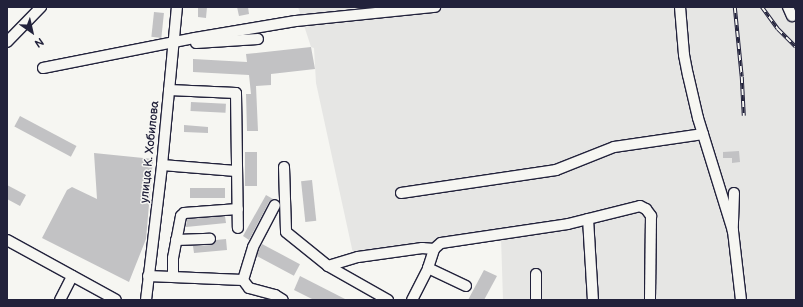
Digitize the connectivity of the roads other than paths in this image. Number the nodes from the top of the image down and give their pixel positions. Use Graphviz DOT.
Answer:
graph roads {
  1 [pos="42,7"];
  2 [pos="176,7"];
  3 [pos="435,7"];
  4 [pos="680,7"];
  5 [pos="258,39"];
  6 [pos="7,42"];
  7 [pos="184,42"];
  8 [pos="173,43"];
  9 [pos="43,68"];
  10 [pos="169,90"];
  11 [pos="703,134"];
  12 [pos="162,165"];
  13 [pos="284,167"];
  14 [pos="236,171"];
  15 [pos="402,193"];
  16 [pos="734,193"];
  17 [pos="275,205"];
  18 [pos="238,209"];
  19 [pos="588,218"];
  20 [pos="238,228"];
  21 [pos="733,231"];
  22 [pos="210,239"];
  23 [pos="176,240"];
  24 [pos="8,243"];
  25 [pos="434,249"];
  26 [pos="328,266"];
  27 [pos="428,268"];
  28 [pos="536,274"];
  29 [pos="72,276"];
  30 [pos="148,276"];
  31 [pos="173,277"];
  32 [pos="243,280"];
  33 [pos="466,286"];
  34 [pos="100,297"];
  35 [pos="63,299"];
  36 [pos="116,300"];
  37 [pos="146,300"];
  38 [pos="283,300"];
  39 [pos="388,300"];
  40 [pos="412,300"];
  41 [pos="536,300"];
  42 [pos="594,300"];
  43 [pos="650,300"];
  44 [pos="741,300"];
  1 -- 6 [label="street"];
  2 -- 8 [label="street, улица К. Хобилова"];
  3 -- 7 [label="street"];
  4 -- 11 [label="street"];
  5 -- 7 [label="street"];
  7 -- 8 [label="street"];
  8 -- 9 [label="street"];
  8 -- 10 [label="street, улица К. Хобилова"];
  10 -- 12 [label="street, улица К. Хобилова"];
  10 -- 14 [label="street"];
  11 -- 15 [label="street"];
  11 -- 21 [label="street"];
  12 -- 14 [label="street"];
  12 -- 30 [label="street, улица К. Хобилова"];
  13 -- 26 [label="street"];
  14 -- 18 [label="street"];
  16 -- 21 [label="street"];
  17 -- 32 [label="street"];
  18 -- 20 [label="street"];
  18 -- 23 [label="street"];
  19 -- 25 [label="street"];
  19 -- 42 [label="street"];
  19 -- 43 [label="street"];
  21 -- 44 [label="street"];
  22 -- 23 [label="street"];
  23 -- 31 [label="street"];
  24 -- 29 [label="street"];
  25 -- 26 [label="street"];
  25 -- 27 [label="street"];
  26 -- 39 [label="street"];
  27 -- 33 [label="street"];
  27 -- 40 [label="street"];
  28 -- 41 [label="street"];
  29 -- 34 [label="street"];
  29 -- 35 [label="street"];
  30 -- 31 [label="street"];
  30 -- 37 [label="street, улица К. Хобилова"];
  31 -- 32 [label="street"];
  32 -- 38 [label="street"];
  34 -- 36 [label="street"];
}
